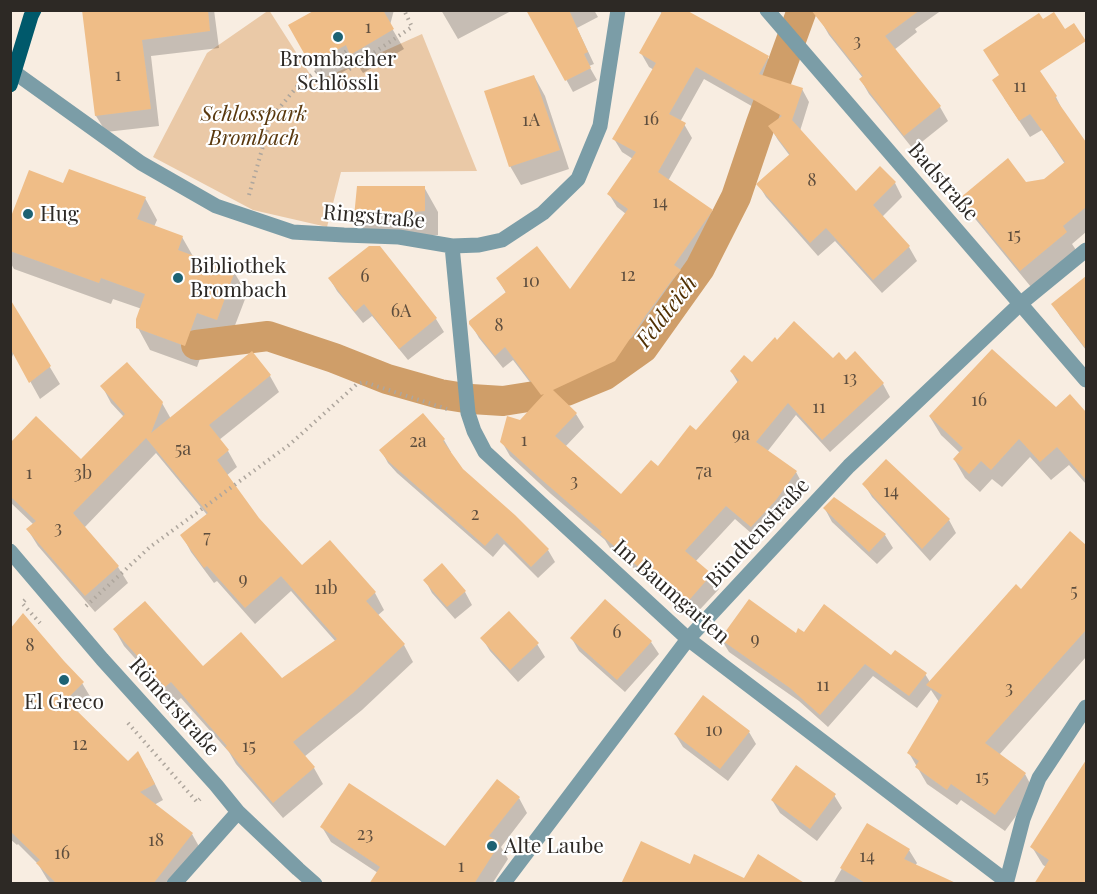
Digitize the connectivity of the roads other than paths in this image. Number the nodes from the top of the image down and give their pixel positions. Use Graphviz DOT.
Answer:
graph roads {
  1 [pos="618,10"];
  2 [pos="767,10"];
  3 [pos="29,12"];
  4 [pos="12,78"];
  5 [pos="452,246"];
  6 [pos="1086,250"];
  7 [pos="1020,304"];
  8 [pos="1086,380"];
  9 [pos="10,550"];
  10 [pos="688,639"];
  11 [pos="1086,707"];
  12 [pos="238,812"];
  13 [pos="1006,882"];
  14 [pos="174,884"];
  15 [pos="315,884"];
  16 [pos="503,884"];
  1 -- 5 [label="street, Ringstraße"];
  2 -- 7 [label="street, Badstraße"];
  3 -- 4 [label="main road"];
  4 -- 5 [label="street, Ringstraße"];
  5 -- 10 [label="street, Im Baumgarten"];
  6 -- 7 [label="street, Bündtenstraße"];
  7 -- 8 [label="street, Badstraße"];
  7 -- 10 [label="street, Bündtenstraße"];
  9 -- 12 [label="street, Römerstraße"];
  10 -- 13 [label="street, Im Baumgarten"];
  10 -- 16 [label="street, Bündtenstraße"];
  11 -- 13 [label="street"];
  12 -- 14 [label="street"];
  12 -- 15 [label="street, Römerstraße"];
}
